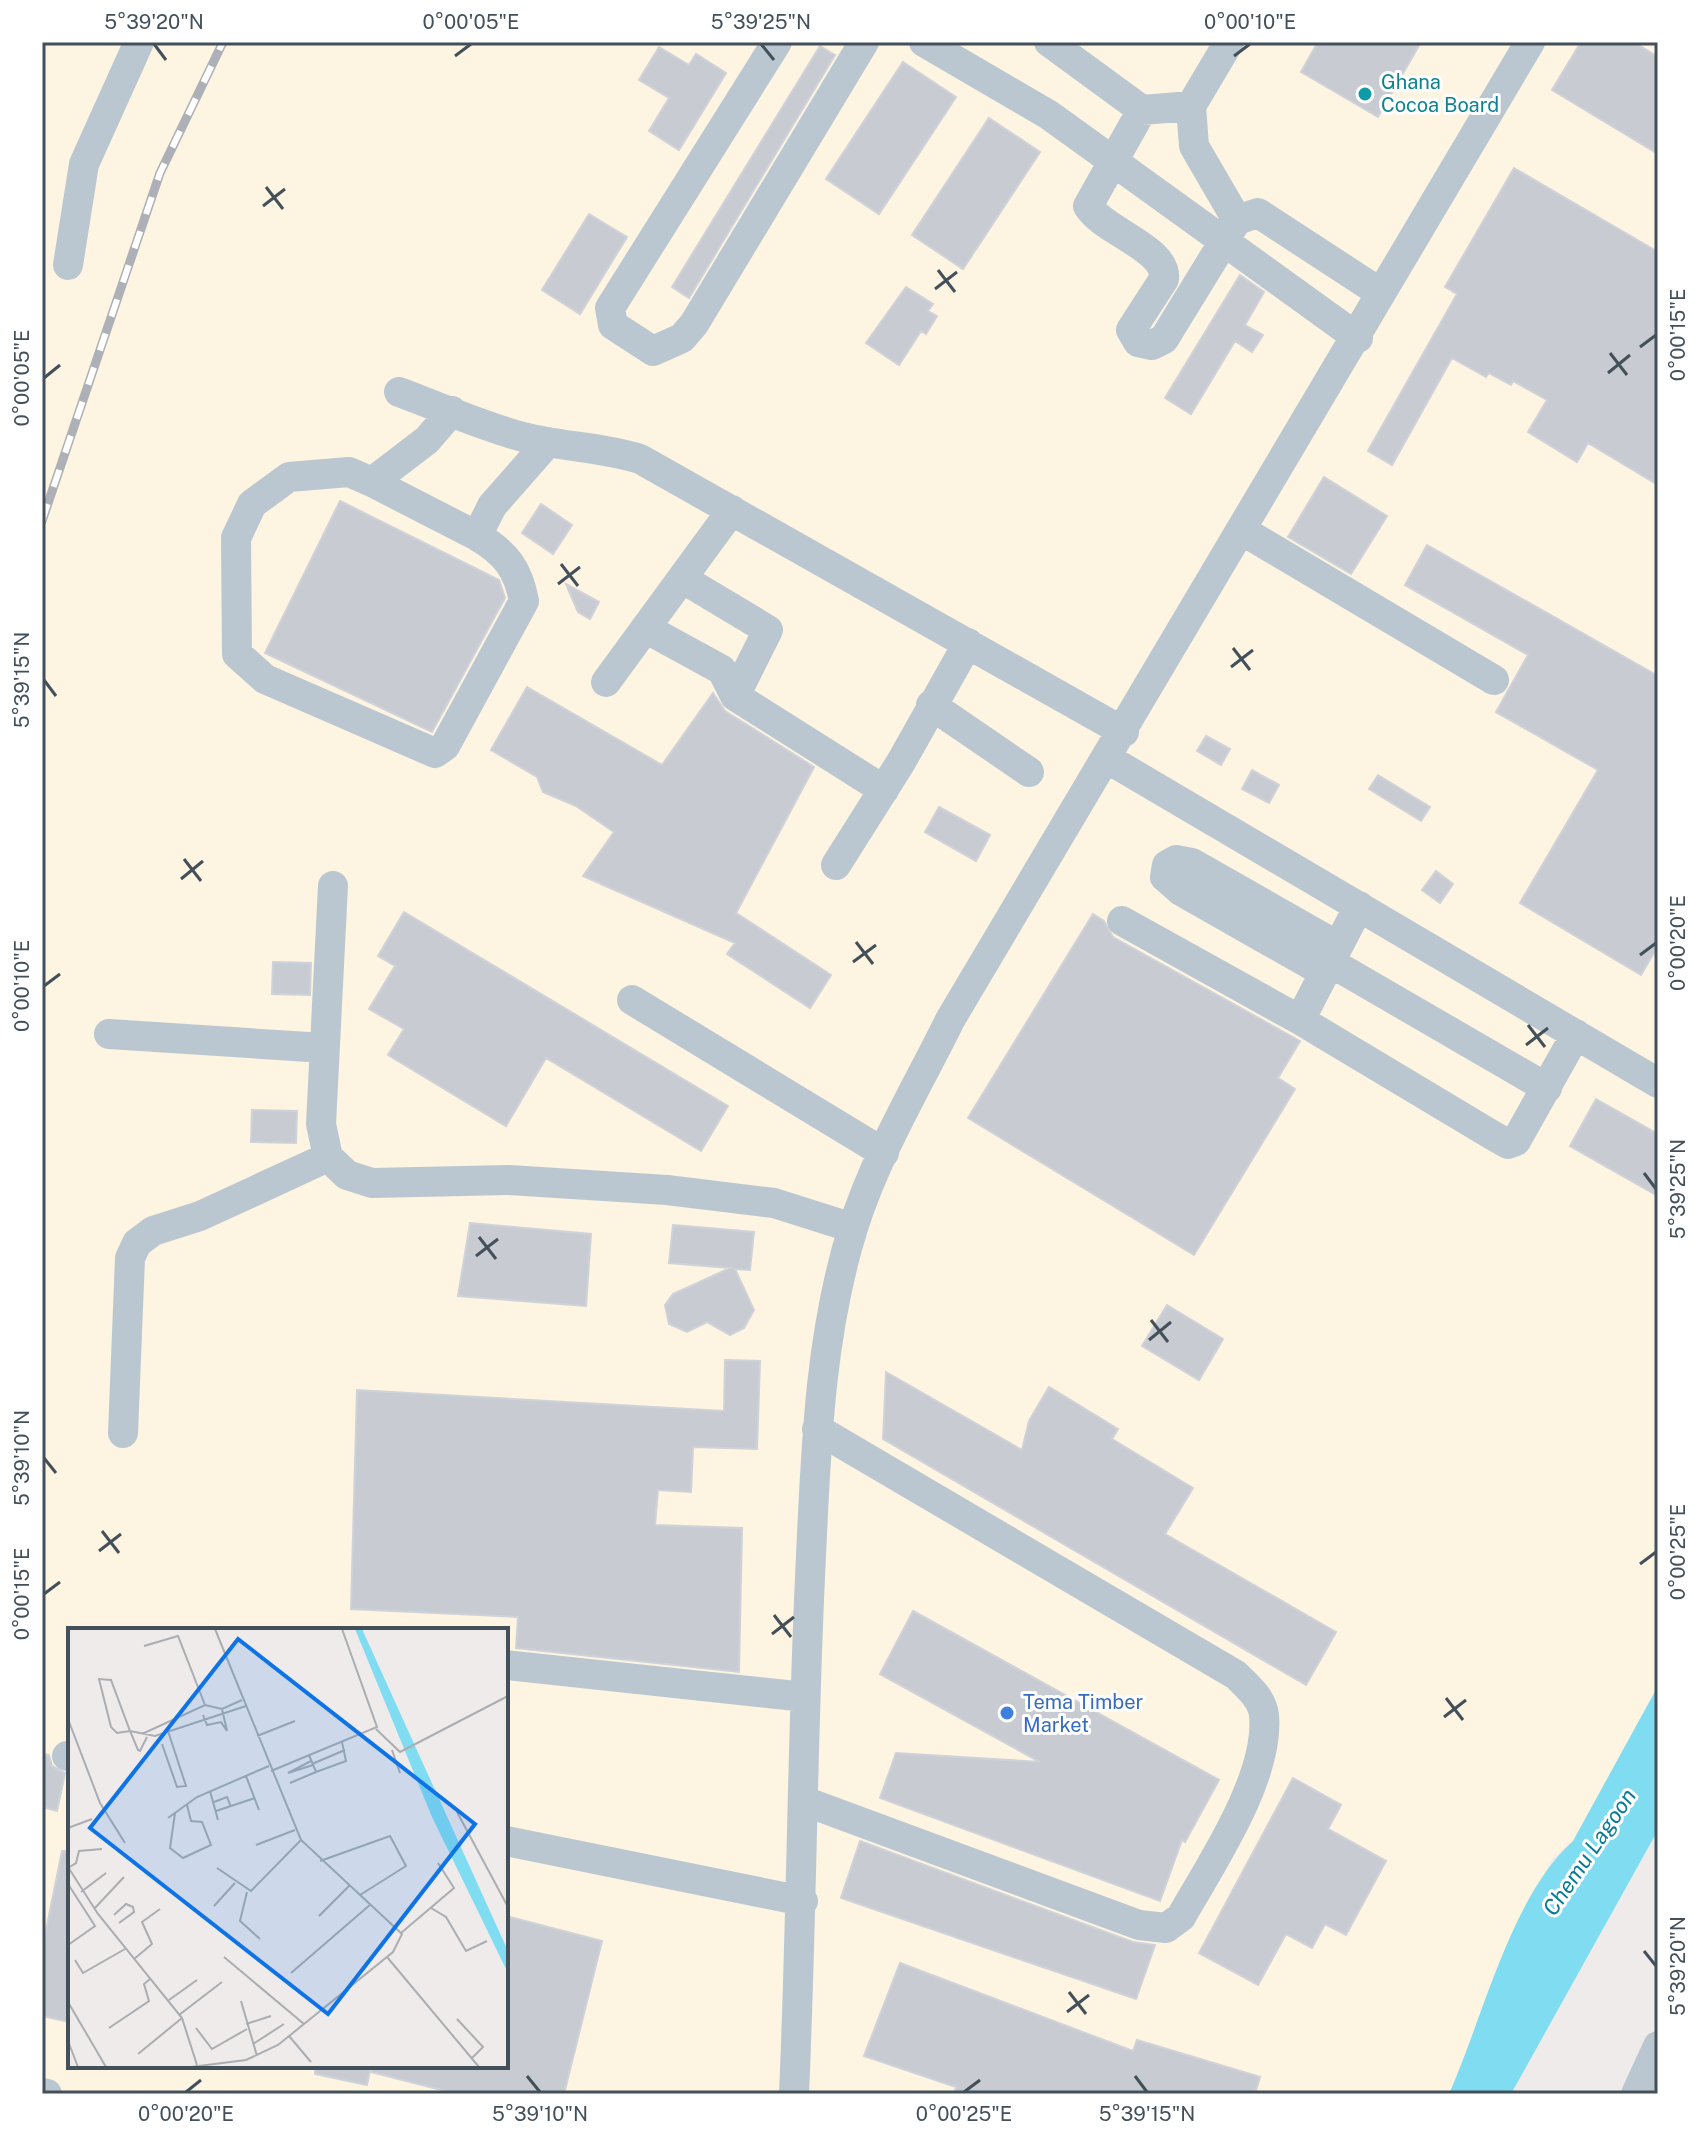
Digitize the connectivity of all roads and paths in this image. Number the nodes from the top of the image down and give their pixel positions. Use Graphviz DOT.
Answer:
graph roads {
  1 [pos="139,42"];
  2 [pos="777,42"];
  3 [pos="864,42"];
  4 [pos="924,42"];
  5 [pos="1049,42"];
  6 [pos="1229,42"];
  7 [pos="1530,42"];
  8 [pos="1191,106"];
  9 [pos="1142,110"];
  10 [pos="1110,161"];
  11 [pos="1231,230"];
  12 [pos="68,265"];
  13 [pos="1379,292"];
  14 [pos="1358,338"];
  15 [pos="399,392"];
  16 [pos="452,411"];
  17 [pos="548,442"];
  18 [pos="372,482"];
  19 [pos="732,510"];
  20 [pos="1243,531"];
  21 [pos="477,536"];
  22 [pos="683,579"];
  23 [pos="647,629"];
  24 [pos="968,643"];
  25 [pos="1494,680"];
  26 [pos="606,682"];
  27 [pos="735,696"];
  28 [pos="931,705"];
  29 [pos="1124,732"];
  30 [pos="1108,759"];
  31 [pos="1029,772"];
  32 [pos="884,790"];
  33 [pos="836,865"];
  34 [pos="333,886"];
  35 [pos="1359,906"];
  36 [pos="1122,921"];
  37 [pos="1329,959"];
  38 [pos="632,1000"];
  39 [pos="1300,1020"];
  40 [pos="109,1034"];
  41 [pos="1576,1034"];
  42 [pos="324,1048"];
  43 [pos="1658,1083"];
  44 [pos="1547,1088"];
  45 [pos="884,1153"];
  46 [pos="328,1157"];
  47 [pos="853,1228"];
  48 [pos="817,1429"];
  49 [pos="123,1433"];
  50 [pos="508,1665"];
  51 [pos="805,1697"];
  52 [pos="804,1801"];
  53 [pos="508,1841"];
  54 [pos="803,1901"];
  55 [pos="1658,2046"];
  56 [pos="794,2094"];
  57 [pos="1636,2094"];
  1 -- 12 [label="street"];
  2 -- 3 [label="street"];
  4 -- 10 [label="street"];
  5 -- 9 [label="street"];
  6 -- 8 [label="street"];
  7 -- 13 [label="street"];
  8 -- 9 [label="street"];
  8 -- 11 [label="street"];
  9 -- 10 [label="street"];
  10 -- 11 [label="street"];
  10 -- 11 [label="street"];
  11 -- 13 [label="street"];
  11 -- 14 [label="street"];
  13 -- 14 [label="street"];
  14 -- 20 [label="street"];
  15 -- 16 [label="street"];
  16 -- 17 [label="street"];
  16 -- 18 [label="street"];
  17 -- 19 [label="street"];
  17 -- 21 [label="street"];
  18 -- 21 [label="street"];
  18 -- 21 [label="street"];
  19 -- 22 [label="street"];
  19 -- 24 [label="street"];
  20 -- 25 [label="street"];
  20 -- 29 [label="street"];
  22 -- 23 [label="street"];
  22 -- 27 [label="street"];
  23 -- 26 [label="street"];
  23 -- 27 [label="street"];
  24 -- 28 [label="street"];
  24 -- 29 [label="street"];
  27 -- 32 [label="street"];
  28 -- 31 [label="street"];
  28 -- 32 [label="street"];
  29 -- 30 [label="street"];
  30 -- 35 [label="street"];
  30 -- 45 [label="street"];
  32 -- 33 [label="street"];
  34 -- 42 [label="street"];
  35 -- 37 [label="street"];
  35 -- 41 [label="street"];
  36 -- 39 [label="street"];
  37 -- 37 [label="street"];
  37 -- 39 [label="street"];
  37 -- 44 [label="street"];
  38 -- 45 [label="street"];
  39 -- 44 [label="street"];
  40 -- 42 [label="street"];
  41 -- 43 [label="street"];
  41 -- 44 [label="street"];
  42 -- 46 [label="street"];
  45 -- 47 [label="street"];
  46 -- 47 [label="street"];
  46 -- 49 [label="street"];
  47 -- 48 [label="street"];
  48 -- 51 [label="street"];
  48 -- 52 [label="street"];
  50 -- 51 [label="street"];
  51 -- 52 [label="street"];
  52 -- 54 [label="street"];
  53 -- 54 [label="street"];
  54 -- 56 [label="street"];
  55 -- 57 [label="street"];
}
